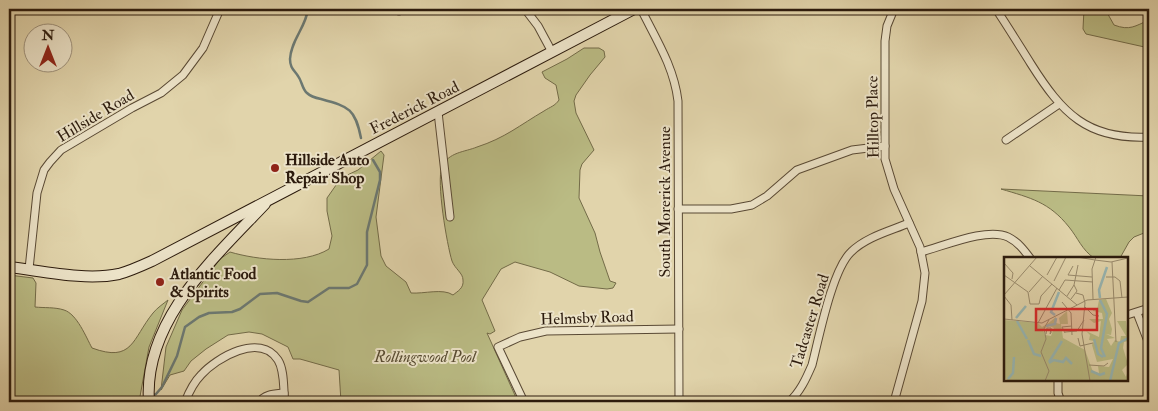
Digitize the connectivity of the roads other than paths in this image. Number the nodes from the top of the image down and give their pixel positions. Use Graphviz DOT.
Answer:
graph roads {
  1 [pos="220,9"];
  2 [pos="525,9"];
  3 [pos="634,9"];
  4 [pos="641,9"];
  5 [pos="894,9"];
  6 [pos="996,9"];
  7 [pos="552,52"];
  8 [pos="1059,104"];
  9 [pos="438,112"];
  10 [pos="1149,137"];
  11 [pos="1006,140"];
  12 [pos="884,146"];
  13 [pos="271,198"];
  14 [pos="678,209"];
  15 [pos="450,217"];
  16 [pos="909,223"];
  17 [pos="922,252"];
  18 [pos="1029,257"];
  19 [pos="9,267"];
  20 [pos="29,269"];
  21 [pos="1149,308"];
  22 [pos="1137,313"];
  23 [pos="1128,315"];
  24 [pos="679,329"];
  25 [pos="1149,344"];
  26 [pos="1058,381"];
  27 [pos="284,393"];
  28 [pos="1149,394"];
  29 [pos="149,399"];
  30 [pos="186,402"];
  31 [pos="260,402"];
  32 [pos="285,402"];
  33 [pos="524,402"];
  34 [pos="679,402"];
  35 [pos="789,402"];
  36 [pos="894,402"];
  37 [pos="1061,402"];
  38 [pos="1146,402"];
  1 -- 20 [label="street, Hillside Road"];
  2 -- 7 [label="street"];
  3 -- 7 [label="main road, Frederick Road"];
  4 -- 14 [label="street, South Morerick Avenue"];
  5 -- 12 [label="street, Hilltop Place"];
  6 -- 8 [label="street"];
  7 -- 9 [label="main road, Frederick Road"];
  8 -- 10 [label="street"];
  8 -- 11 [label="street"];
  9 -- 13 [label="main road, Frederick Road"];
  9 -- 15 [label="street"];
  12 -- 14 [label="street"];
  12 -- 16 [label="street, Hilltop Place"];
  13 -- 20 [label="main road, Frederick Road"];
  13 -- 29 [label="main road"];
  14 -- 24 [label="street, South Morerick Avenue"];
  16 -- 17 [label="street, Hilltop Place"];
  16 -- 35 [label="street, Tadcaster Road"];
  17 -- 18 [label="street"];
  17 -- 36 [label="street, Hilltop Place"];
  19 -- 20 [label="main road, Frederick Road"];
  21 -- 22 [label="street"];
  22 -- 23 [label="street"];
  22 -- 25 [label="street"];
  24 -- 33 [label="street, Helmsby Road"];
  24 -- 34 [label="street, South Morerick Avenue"];
  26 -- 37 [label="street"];
  27 -- 30 [label="street"];
  27 -- 31 [label="street"];
  27 -- 32 [label="street"];
  28 -- 38 [label="street"];
}
